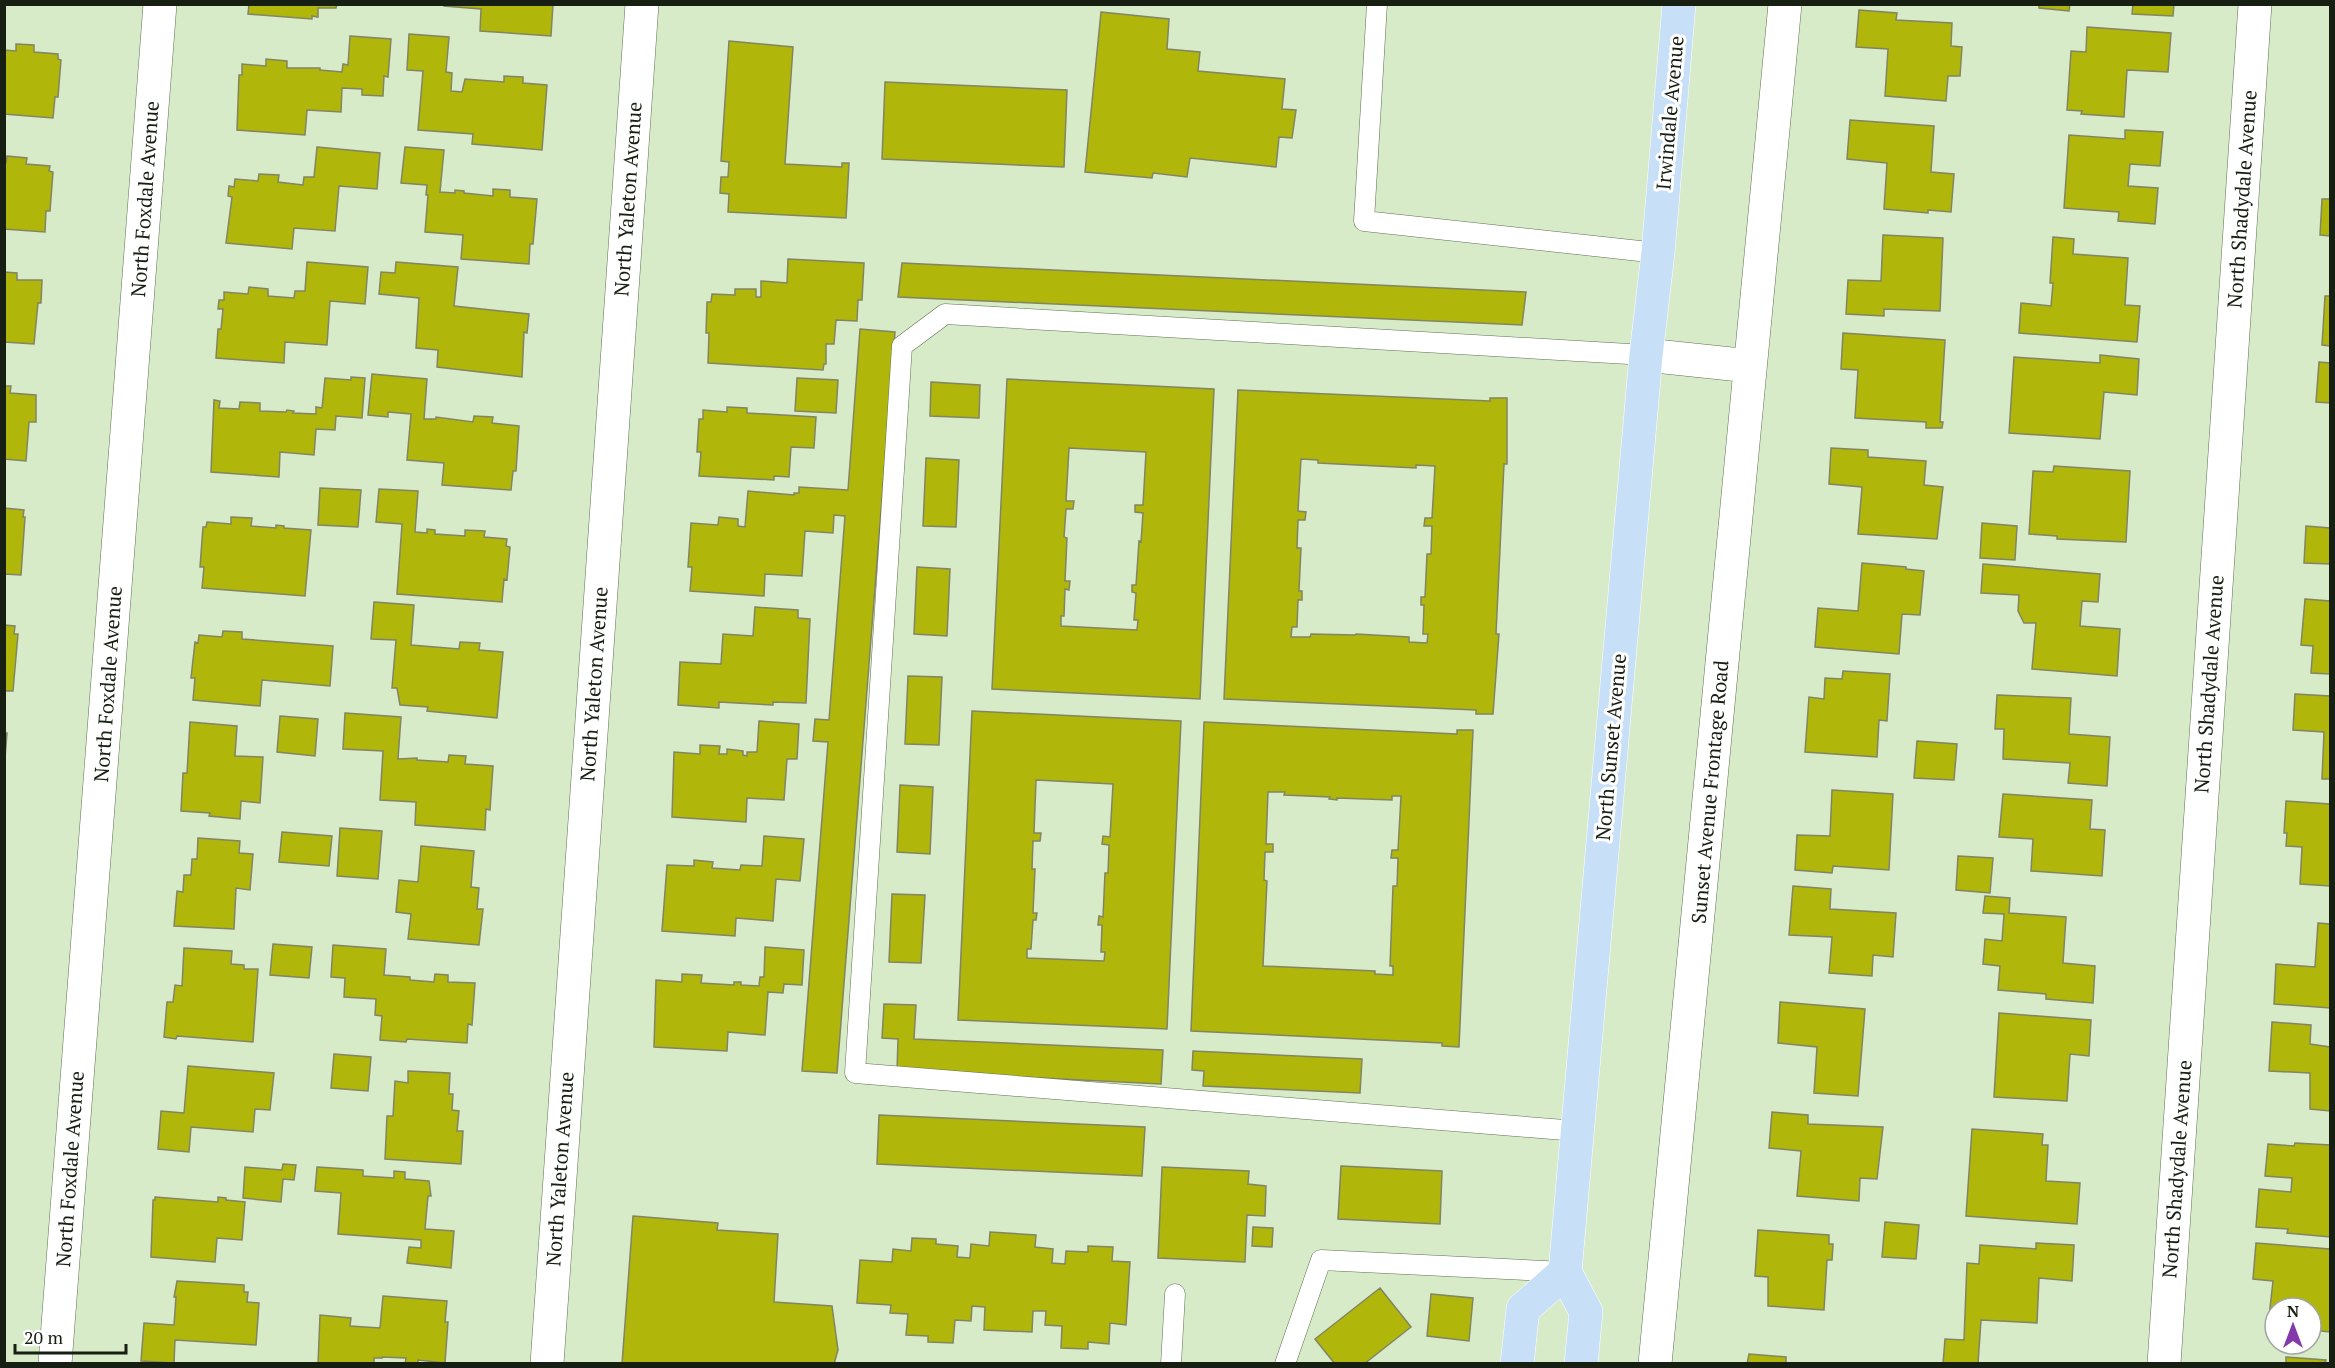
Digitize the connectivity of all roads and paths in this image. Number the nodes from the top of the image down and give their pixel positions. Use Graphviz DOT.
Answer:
graph roads {
  1 [pos="160,4"];
  2 [pos="642,4"];
  3 [pos="1377,4"];
  4 [pos="1679,4"];
  5 [pos="1785,4"];
  6 [pos="2255,4"];
  7 [pos="1659,237"];
  8 [pos="1646,355"];
  9 [pos="1750,366"];
  10 [pos="1577,1131"];
  11 [pos="1565,1272"];
  12 [pos="1175,1294"];
  13 [pos="55,1364"];
  14 [pos="547,1364"];
  15 [pos="1171,1364"];
  16 [pos="1285,1364"];
  17 [pos="1517,1364"];
  18 [pos="1581,1364"];
  19 [pos="1655,1364"];
  20 [pos="2164,1364"];
  1 -- 13 [label="street, North Foxdale Avenue"];
  2 -- 14 [label="street, North Yaleton Avenue"];
  3 -- 7 [label="lane"];
  4 -- 7 [label="main road, Irwindale Avenue"];
  5 -- 9 [label="street, Sunset Avenue Frontage Road"];
  6 -- 20 [label="street, North Shadydale Avenue"];
  7 -- 8 [label="main road, North Sunset Avenue"];
  8 -- 9 [label="street"];
  8 -- 10 [label="main road, North Sunset Avenue"];
  8 -- 10 [label="lane"];
  9 -- 19 [label="street, Sunset Avenue Frontage Road"];
  10 -- 11 [label="main road, North Sunset Avenue"];
  11 -- 16 [label="lane"];
  11 -- 17 [label="main road"];
  11 -- 18 [label="main road"];
  12 -- 15 [label="lane"];
}
